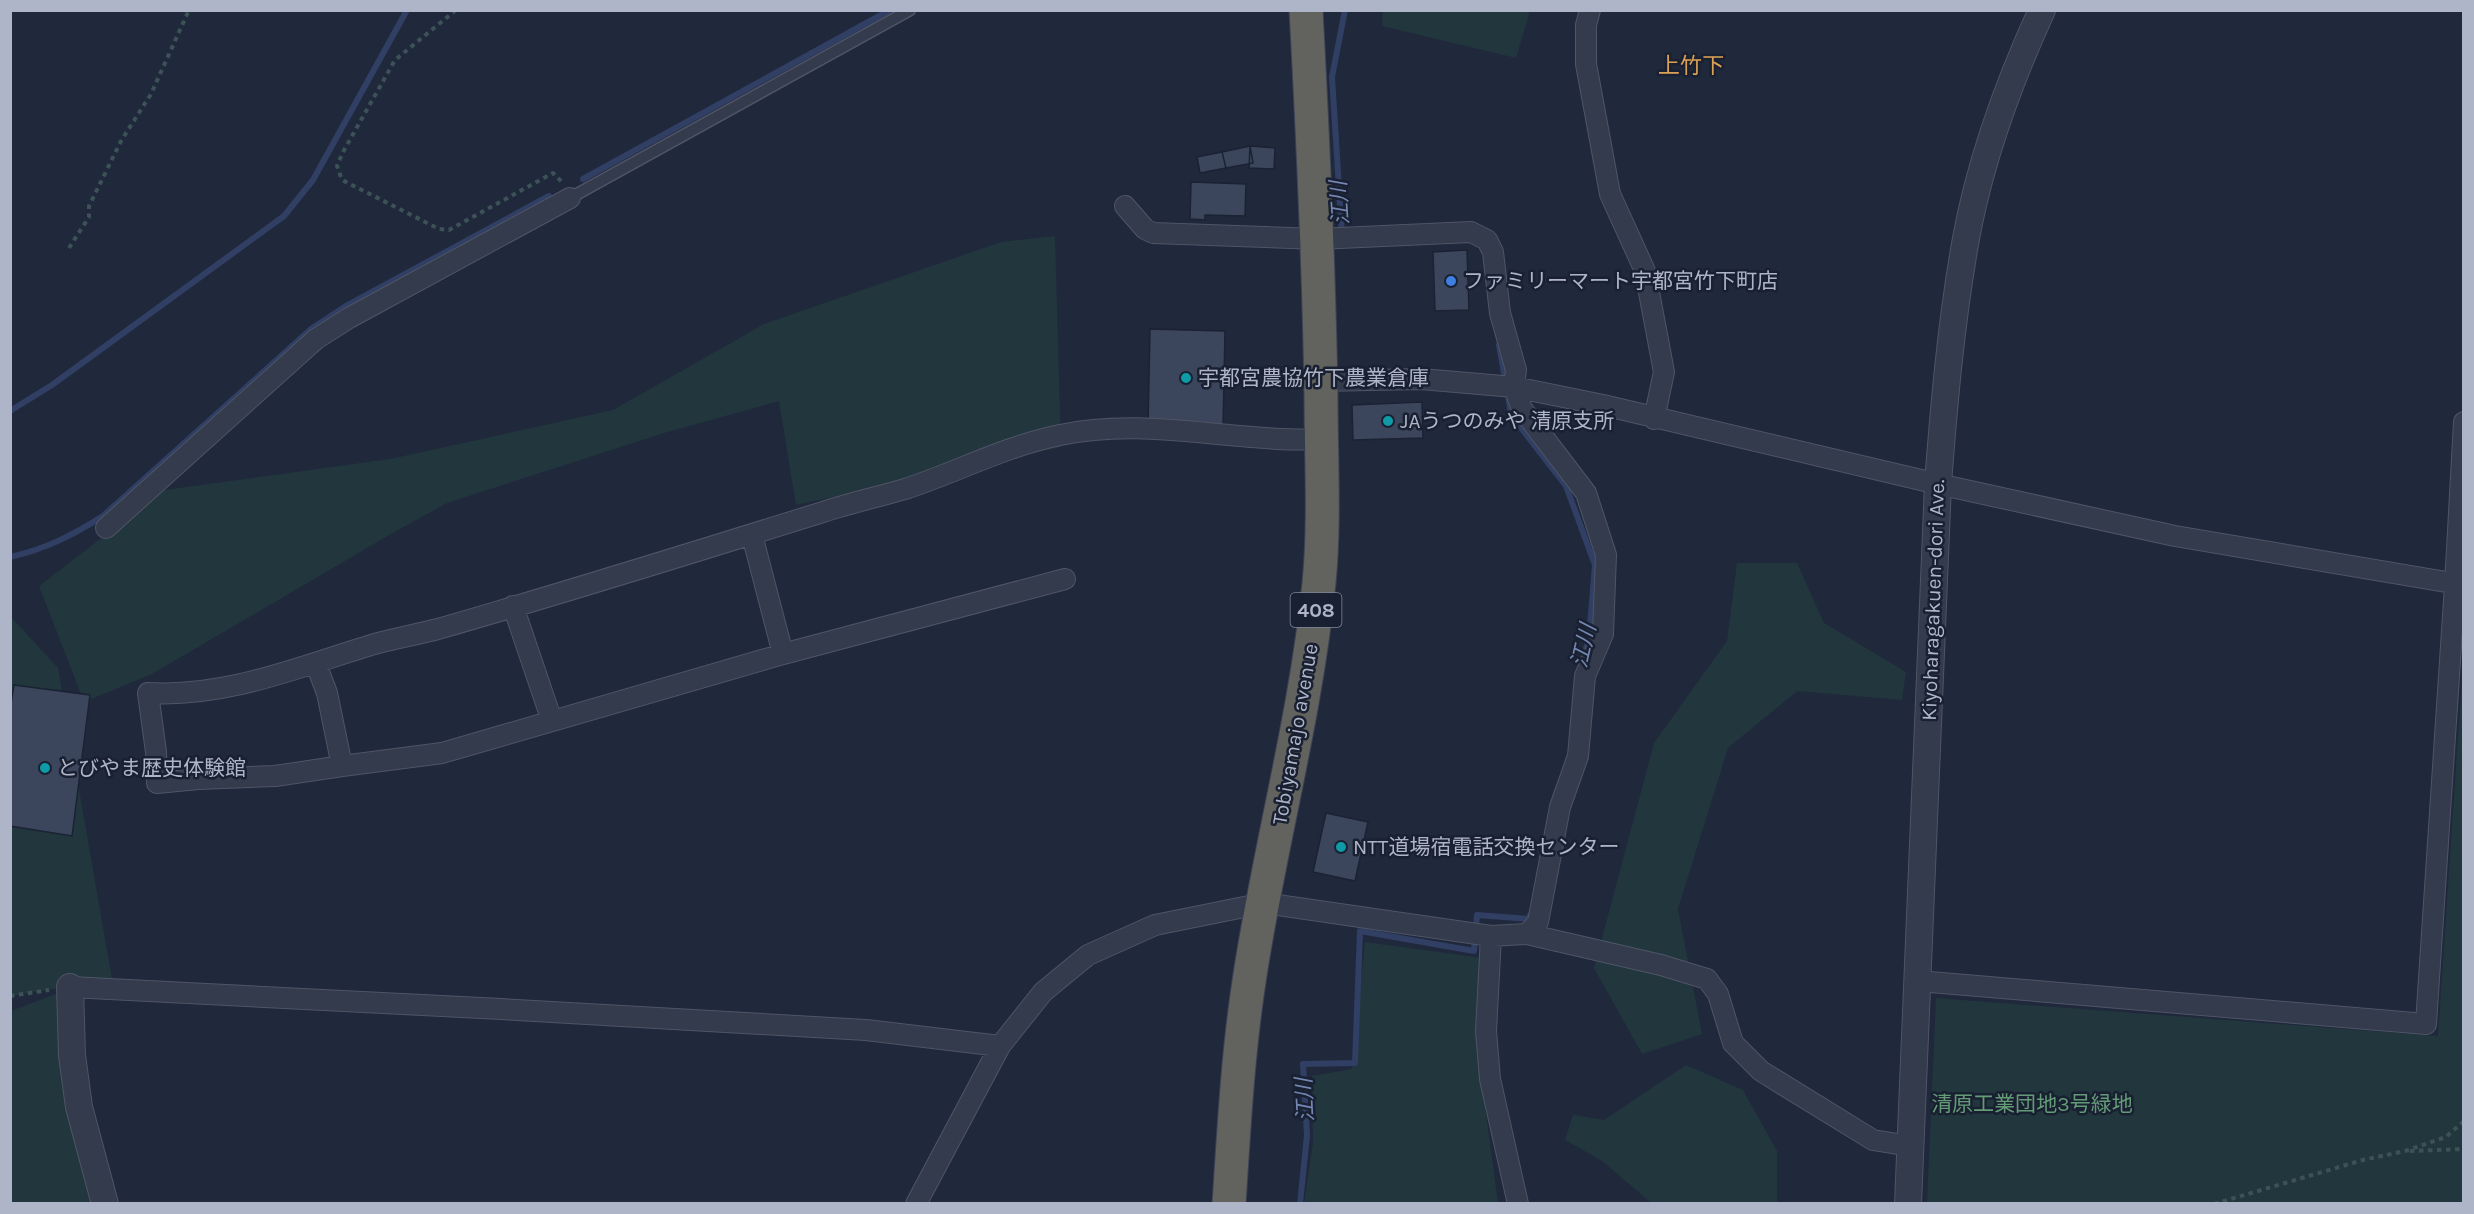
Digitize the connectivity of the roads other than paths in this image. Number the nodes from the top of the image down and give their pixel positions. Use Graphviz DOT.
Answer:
graph roads {
  1 [pos="910,10"];
  2 [pos="1306,10"];
  3 [pos="1590,10"];
  4 [pos="2042,10"];
  5 [pos="570,198"];
  6 [pos="1125,206"];
  7 [pos="1318,239"];
  8 [pos="1320,381"];
  9 [pos="1514,387"];
  10 [pos="1654,419"];
  11 [pos="2463,422"];
  12 [pos="1321,440"];
  13 [pos="1938,484"];
  14 [pos="106,528"];
  15 [pos="752,535"];
  16 [pos="1065,579"];
  17 [pos="2459,585"];
  18 [pos="513,606"];
  19 [pos="783,654"];
  20 [pos="316,664"];
  21 [pos="552,721"];
  22 [pos="342,766"];
  23 [pos="1264,903"];
  24 [pos="1527,934"];
  25 [pos="1491,936"];
  26 [pos="1918,981"];
  27 [pos="70,987"];
  28 [pos="1000,1046"];
  29 [pos="1910,1146"];
  30 [pos="105,1203"];
  31 [pos="916,1203"];
  32 [pos="1229,1203"];
  33 [pos="1518,1203"];
  34 [pos="1908,1203"];
  1 -- 5 [label="lane"];
  2 -- 7 [label="highway, Tobiyamajo avenue / 408"];
  3 -- 10 [label="street"];
  4 -- 13 [label="street, Kiyoharagakuen-dori Ave."];
  5 -- 14 [label="street"];
  6 -- 7 [label="street"];
  7 -- 8 [label="highway, Tobiyamajo avenue / 408"];
  7 -- 9 [label="street"];
  8 -- 9 [label="street"];
  8 -- 12 [label="highway, Tobiyamajo avenue / 408"];
  9 -- 10 [label="street"];
  9 -- 24 [label="street"];
  10 -- 13 [label="street"];
  11 -- 17 [label="street"];
  12 -- 15 [label="street"];
  12 -- 23 [label="highway, Tobiyamajo avenue / 408"];
  13 -- 17 [label="street"];
  13 -- 26 [label="street, Kiyoharagakuen-dori Ave."];
  15 -- 18 [label="street"];
  15 -- 19 [label="street"];
  16 -- 19 [label="street"];
  17 -- 26 [label="street"];
  18 -- 20 [label="street"];
  18 -- 21 [label="street"];
  19 -- 21 [label="street"];
  20 -- 22 [label="street"];
  20 -- 22 [label="street"];
  21 -- 22 [label="street"];
  23 -- 25 [label="street"];
  23 -- 28 [label="street"];
  23 -- 32 [label="highway, Tobiyamajo avenue / 408"];
  24 -- 25 [label="street"];
  24 -- 29 [label="street"];
  25 -- 33 [label="street"];
  26 -- 29 [label="street, Kiyoharagakuen-dori Ave."];
  27 -- 28 [label="street"];
  27 -- 30 [label="street"];
  28 -- 31 [label="street"];
  29 -- 34 [label="street, Kiyoharagakuen-dori Ave."];
}
